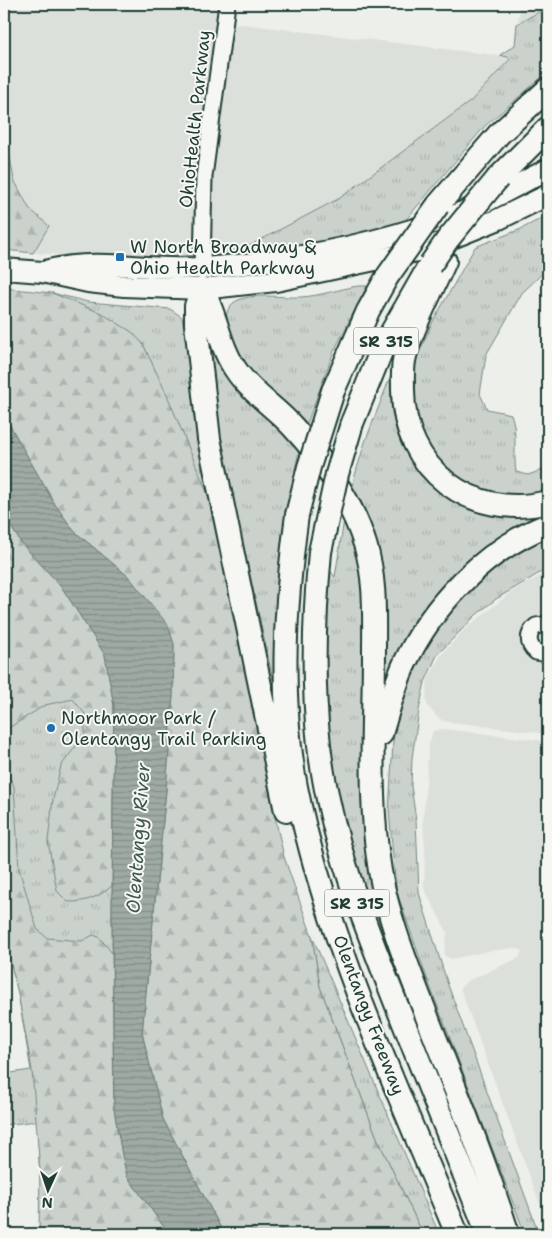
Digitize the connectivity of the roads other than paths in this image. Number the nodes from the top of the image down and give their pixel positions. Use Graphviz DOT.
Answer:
graph roads {
  1 [pos="226,4"];
  2 [pos="548,89"];
  3 [pos="548,128"];
  4 [pos="548,169"];
  5 [pos="548,194"];
  6 [pos="437,263"];
  7 [pos="13,270"];
  8 [pos="202,278"];
  9 [pos="548,502"];
  10 [pos="548,525"];
  11 [pos="548,624"];
  12 [pos="548,654"];
  13 [pos="374,759"];
  14 [pos="315,870"];
  15 [pos="457,1234"];
  16 [pos="488,1234"];
  17 [pos="508,1234"];
  1 -- 8 [label="street, OhioHealth Parkway"];
  2 -- 14 [label="highway, Olentangy Freeway / SR 315, bridge"];
  3 -- 6 [label="highway, Olentangy Freeway / SR 315, bridge"];
  4 -- 8 [label="main road"];
  5 -- 8 [label="main road"];
  6 -- 9 [label="highway"];
  6 -- 16 [label="highway, Olentangy Freeway / SR 315, bridge"];
  7 -- 8 [label="main road"];
  8 -- 13 [label="highway"];
  8 -- 14 [label="highway"];
  10 -- 13 [label="highway"];
  11 -- 12 [label="street"];
  13 -- 17 [label="highway"];
  14 -- 15 [label="highway, Olentangy Freeway / SR 315"];
}
